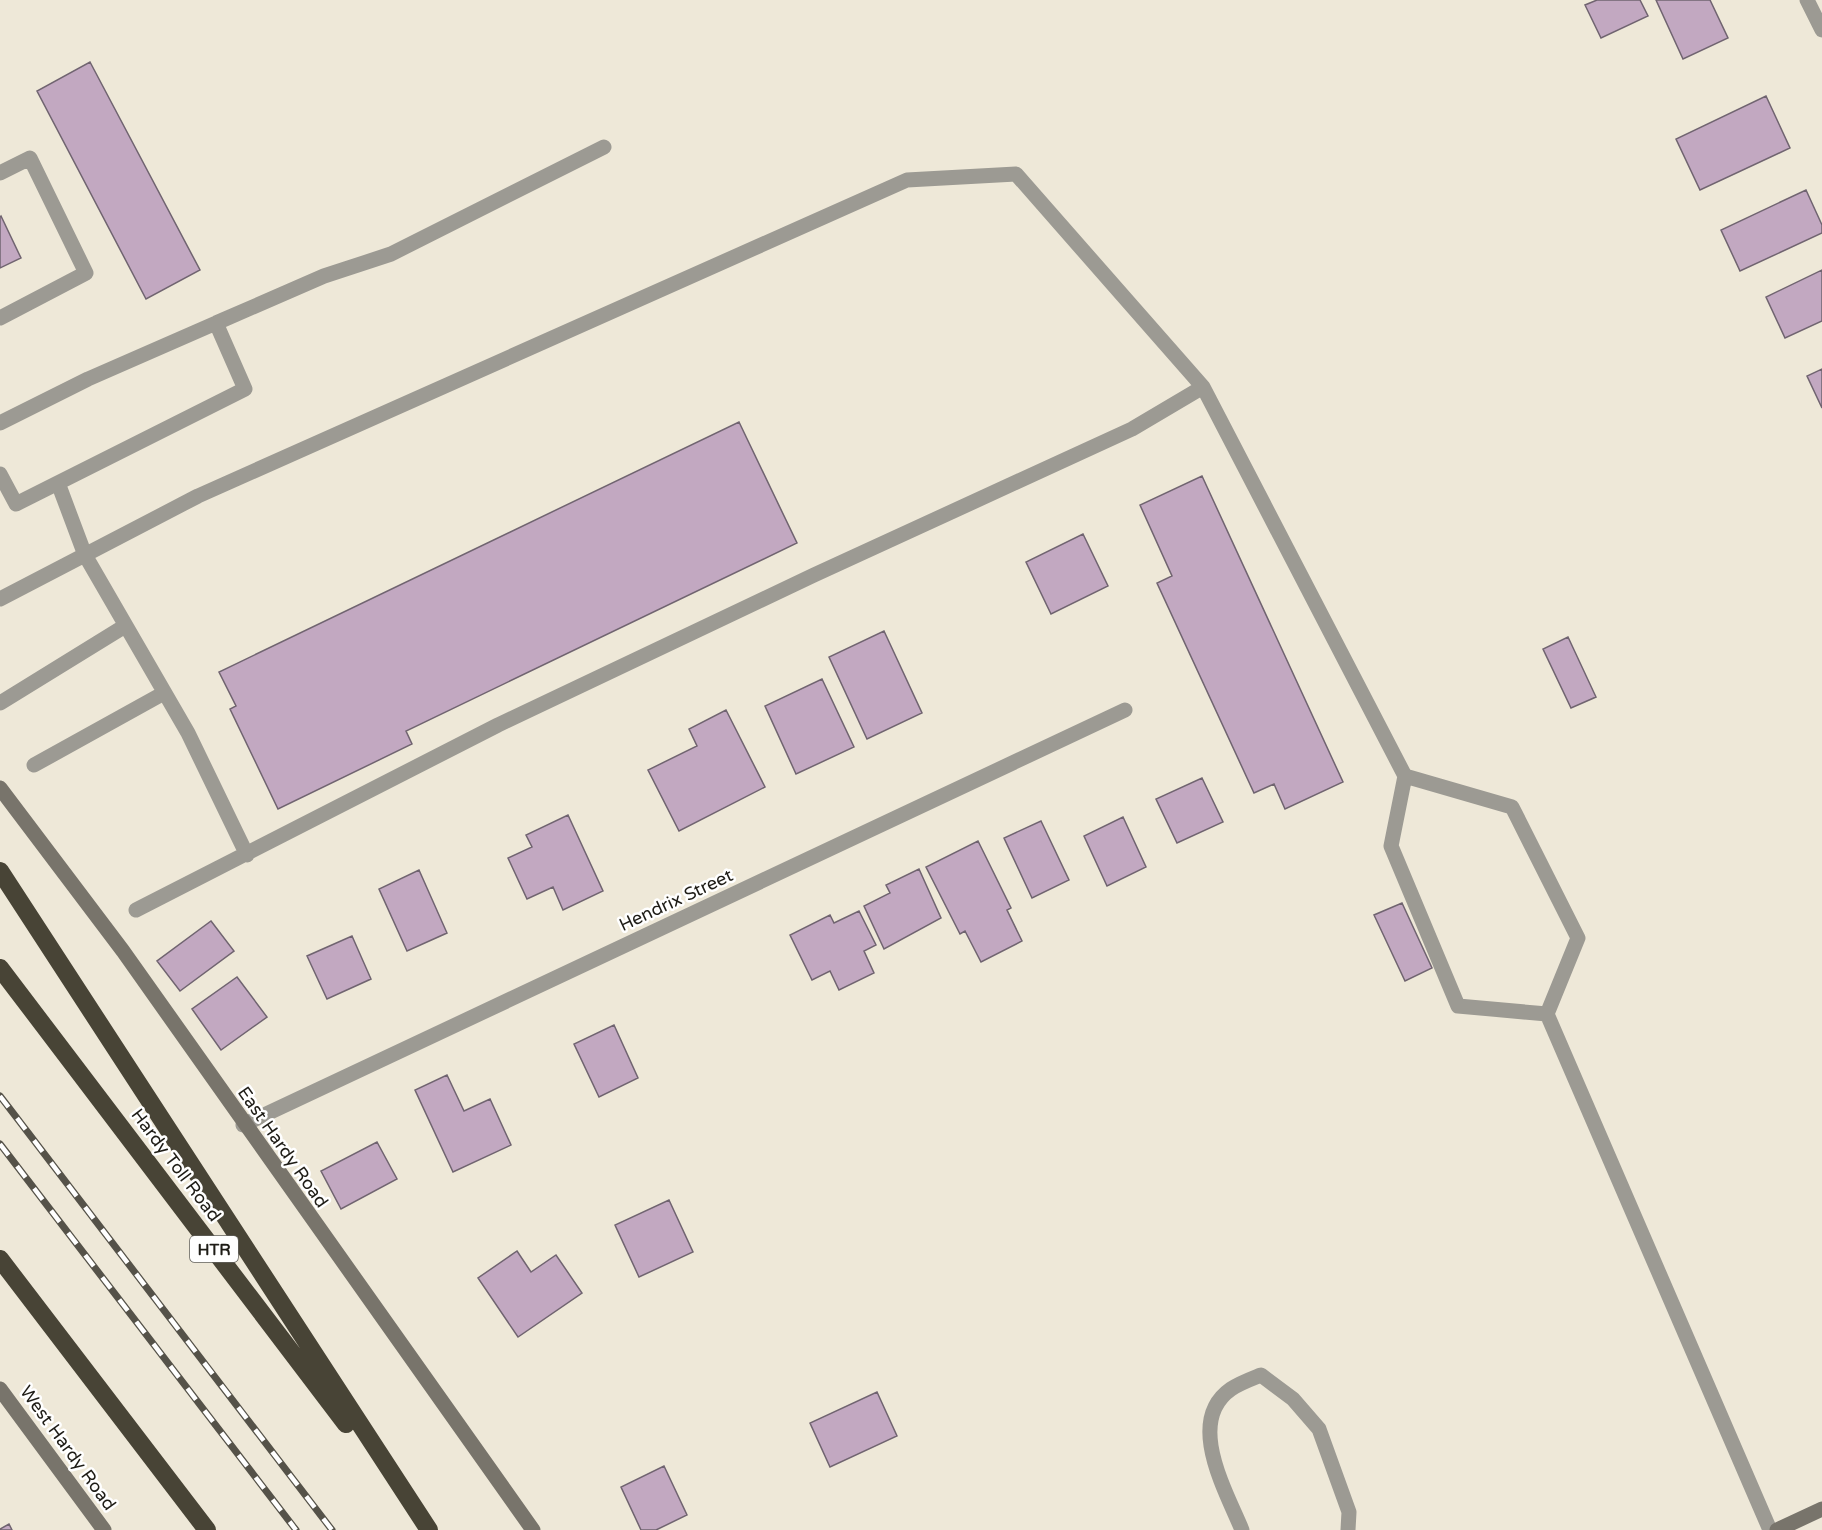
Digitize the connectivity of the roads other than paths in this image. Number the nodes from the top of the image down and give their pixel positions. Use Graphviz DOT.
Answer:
graph roads {
  1 [pos="1808,0"];
  2 [pos="1822,30"];
  3 [pos="604,147"];
  4 [pos="0,173"];
  5 [pos="0,318"];
  6 [pos="216,323"];
  7 [pos="1203,387"];
  8 [pos="0,423"];
  9 [pos="0,474"];
  10 [pos="58,483"];
  11 [pos="85,555"];
  12 [pos="0,599"];
  13 [pos="125,626"];
  14 [pos="164,693"];
  15 [pos="0,703"];
  16 [pos="1125,710"];
  17 [pos="34,765"];
  18 [pos="1405,776"];
  19 [pos="0,788"];
  20 [pos="247,855"];
  21 [pos="0,871"];
  22 [pos="136,910"];
  23 [pos="0,968"];
  24 [pos="1547,1014"];
  25 [pos="243,1125"];
  26 [pos="0,1259"];
  27 [pos="0,1389"];
  28 [pos="1822,1509"];
  29 [pos="104,1530"];
  30 [pos="207,1530"];
  31 [pos="428,1530"];
  32 [pos="533,1530"];
  33 [pos="1242,1530"];
  34 [pos="1348,1530"];
  35 [pos="1770,1530"];
  36 [pos="1777,1530"];
  1 -- 2 [label="street"];
  3 -- 6 [label="street"];
  4 -- 5 [label="street"];
  6 -- 8 [label="street"];
  6 -- 10 [label="street"];
  7 -- 11 [label="street"];
  7 -- 18 [label="street"];
  7 -- 20 [label="street"];
  9 -- 10 [label="street"];
  10 -- 11 [label="street"];
  11 -- 12 [label="street"];
  11 -- 13 [label="street"];
  13 -- 14 [label="street"];
  13 -- 15 [label="street"];
  14 -- 17 [label="street"];
  14 -- 20 [label="street"];
  16 -- 25 [label="street, Hendrix Street"];
  18 -- 24 [label="street"];
  18 -- 24 [label="street"];
  19 -- 25 [label="main road, East Hardy Road"];
  20 -- 22 [label="street"];
  21 -- 31 [label="highway"];
  23 -- 31 [label="highway, Hardy Toll Road / HTR"];
  24 -- 35 [label="street"];
  25 -- 32 [label="main road, East Hardy Road"];
  26 -- 30 [label="highway"];
  27 -- 29 [label="main road, West Hardy Road"];
  28 -- 36 [label="main road"];
  33 -- 34 [label="street"];
}
